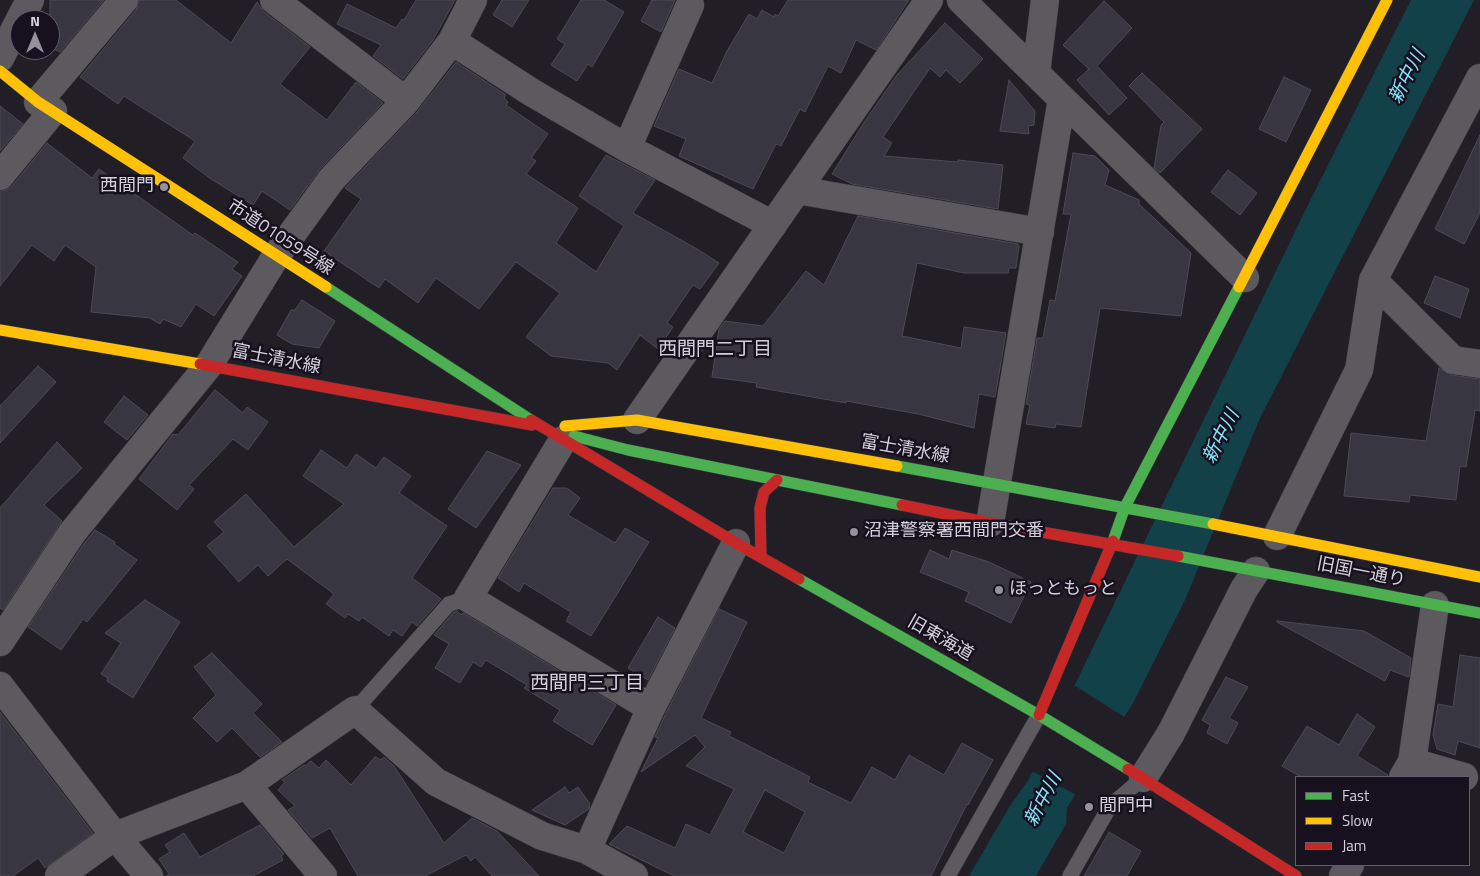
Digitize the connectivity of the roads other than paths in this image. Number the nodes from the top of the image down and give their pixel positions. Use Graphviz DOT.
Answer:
graph roads {
  1 [pos="30,0"];
  2 [pos="124,0"];
  3 [pos="274,0"];
  4 [pos="473,0"];
  5 [pos="929,0"];
  6 [pos="961,0"];
  7 [pos="1045,0"];
  8 [pos="1387,0"];
  9 [pos="690,5"];
  10 [pos="452,41"];
  11 [pos="0,58"];
  12 [pos="0,71"];
  13 [pos="1036,73"];
  14 [pos="1480,78"];
  15 [pos="1062,99"];
  16 [pos="406,100"];
  17 [pos="46,107"];
  18 [pos="627,148"];
  19 [pos="0,176"];
  20 [pos="797,190"];
  21 [pos="773,225"];
  22 [pos="1040,232"];
  23 [pos="276,256"];
  24 [pos="1245,278"];
  25 [pos="1373,280"];
  26 [pos="0,330"];
  27 [pos="1480,364"];
  28 [pos="209,365"];
  29 [pos="637,420"];
  30 [pos="554,434"];
  31 [pos="777,480"];
  32 [pos="997,484"];
  33 [pos="1125,507"];
  34 [pos="990,523"];
  35 [pos="1266,534"];
  36 [pos="736,543"];
  37 [pos="1112,544"];
  38 [pos="761,557"];
  39 [pos="1246,568"];
  40 [pos="1480,576"];
  41 [pos="468,598"];
  42 [pos="1436,605"];
  43 [pos="1480,613"];
  44 [pos="0,642"];
  45 [pos="0,686"];
  46 [pos="651,708"];
  47 [pos="355,710"];
  48 [pos="1039,715"];
  49 [pos="1407,769"];
  50 [pos="1457,776"];
  51 [pos="1143,778"];
  52 [pos="247,785"];
  53 [pos="115,836"];
  54 [pos="588,850"];
  55 [pos="59,876"];
  56 [pos="149,876"];
  57 [pos="323,876"];
  58 [pos="634,876"];
  59 [pos="948,876"];
  60 [pos="1070,876"];
  61 [pos="1296,876"];
  1 -- 11 [label="street"];
  2 -- 17 [label="street"];
  3 -- 16 [label="street"];
  4 -- 10 [label="street"];
  5 -- 20 [label="street"];
  6 -- 13 [label="street"];
  7 -- 13 [label="street"];
  8 -- 24 [label="main road"];
  9 -- 18 [label="street"];
  10 -- 16 [label="street"];
  10 -- 18 [label="street"];
  12 -- 17 [label="main road, 市道01059号線"];
  13 -- 15 [label="street"];
  14 -- 25 [label="street"];
  15 -- 22 [label="street"];
  15 -- 24 [label="street"];
  16 -- 23 [label="street"];
  17 -- 19 [label="street"];
  17 -- 23 [label="main road, 市道01059号線"];
  18 -- 21 [label="street"];
  20 -- 21 [label="street"];
  20 -- 22 [label="street"];
  21 -- 29 [label="street"];
  22 -- 32 [label="street"];
  23 -- 28 [label="street"];
  23 -- 30 [label="main road, 市道01059号線"];
  24 -- 33 [label="main road"];
  25 -- 27 [label="street"];
  25 -- 35 [label="street"];
  26 -- 28 [label="main road, 富士清水線"];
  28 -- 30 [label="main road, 富士清水線"];
  28 -- 44 [label="street"];
  29 -- 30 [label="main road, 富士清水線"];
  29 -- 32 [label="main road, 富士清水線"];
  30 -- 31 [label="main road, 富士清水線"];
  30 -- 36 [label="main road, 旧東海道"];
  30 -- 41 [label="street"];
  31 -- 34 [label="main road, 富士清水線"];
  31 -- 38 [label="main road"];
  32 -- 33 [label="main road, 富士清水線"];
  32 -- 34 [label="street"];
  33 -- 35 [label="main road, 富士清水線"];
  33 -- 37 [label="main road"];
  34 -- 37 [label="main road, 富士清水線"];
  35 -- 40 [label="main road, 旧国一通り"];
  36 -- 38 [label="main road, 旧東海道"];
  36 -- 46 [label="street"];
  37 -- 39 [label="main road, 富士清水線"];
  37 -- 48 [label="main road"];
  38 -- 48 [label="main road, 旧東海道"];
  39 -- 42 [label="main road, 旧国一通り"];
  39 -- 51 [label="street"];
  41 -- 46 [label="street"];
  41 -- 47 [label="lane"];
  42 -- 43 [label="main road, 旧国一通り"];
  42 -- 49 [label="street"];
  45 -- 53 [label="street"];
  46 -- 54 [label="street"];
  47 -- 52 [label="street"];
  47 -- 54 [label="street"];
  48 -- 51 [label="main road, 旧東海道"];
  48 -- 59 [label="lane"];
  49 -- 50 [label="street"];
  51 -- 60 [label="lane"];
  51 -- 61 [label="main road, 旧東海道"];
  52 -- 53 [label="street"];
  52 -- 57 [label="street"];
  53 -- 55 [label="street"];
  53 -- 56 [label="street"];
  54 -- 58 [label="street"];
}
